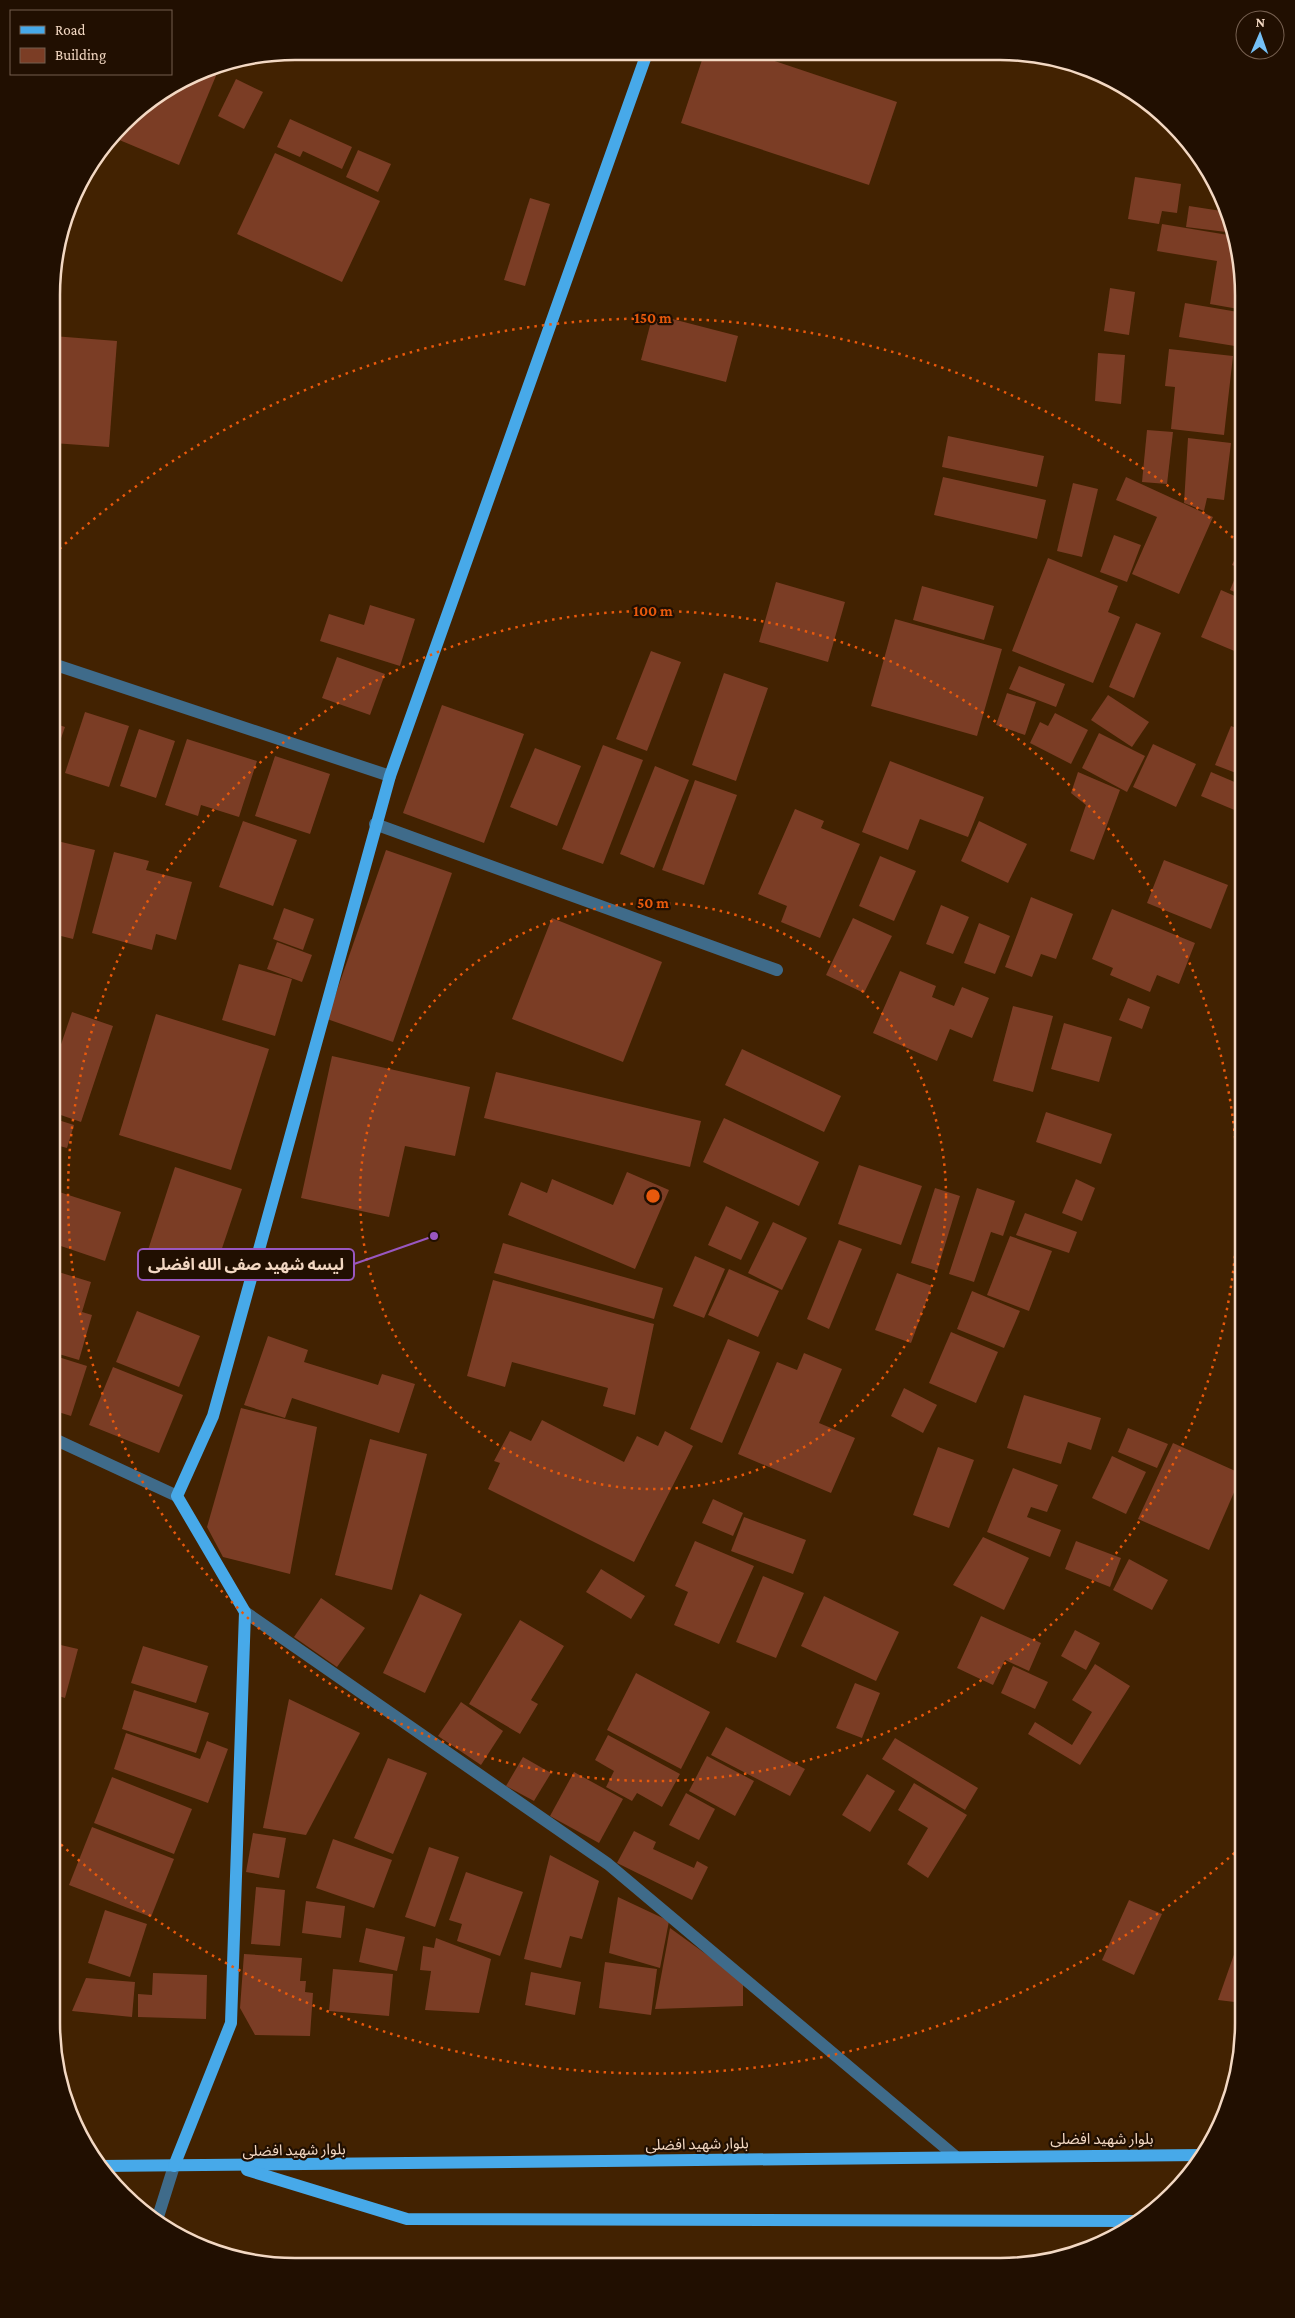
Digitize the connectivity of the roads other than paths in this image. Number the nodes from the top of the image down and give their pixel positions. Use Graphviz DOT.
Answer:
graph roads {
  1 [pos="645,60"];
  2 [pos="60,666"];
  3 [pos="390,776"];
  4 [pos="375,824"];
  5 [pos="777,970"];
  6 [pos="60,1442"];
  7 [pos="177,1496"];
  8 [pos="245,1612"];
  9 [pos="955,2156"];
  10 [pos="1194,2156"];
  11 [pos="109,2166"];
  12 [pos="174,2166"];
  13 [pos="235,2167"];
  14 [pos="159,2214"];
  15 [pos="1127,2221"];
  1 -- 3 [label="main road"];
  2 -- 3 [label="street"];
  3 -- 4 [label="main road"];
  4 -- 5 [label="street"];
  4 -- 7 [label="main road"];
  6 -- 7 [label="street"];
  7 -- 8 [label="main road"];
  8 -- 9 [label="street"];
  8 -- 12 [label="main road"];
  9 -- 10 [label="main road, بلوار شهید افضلی"];
  9 -- 13 [label="main road, بلوار شهید افضلی"];
  11 -- 12 [label="main road"];
  12 -- 13 [label="main road"];
  12 -- 14 [label="street"];
  13 -- 15 [label="main road, بلوار شهید افضلی"];
}
